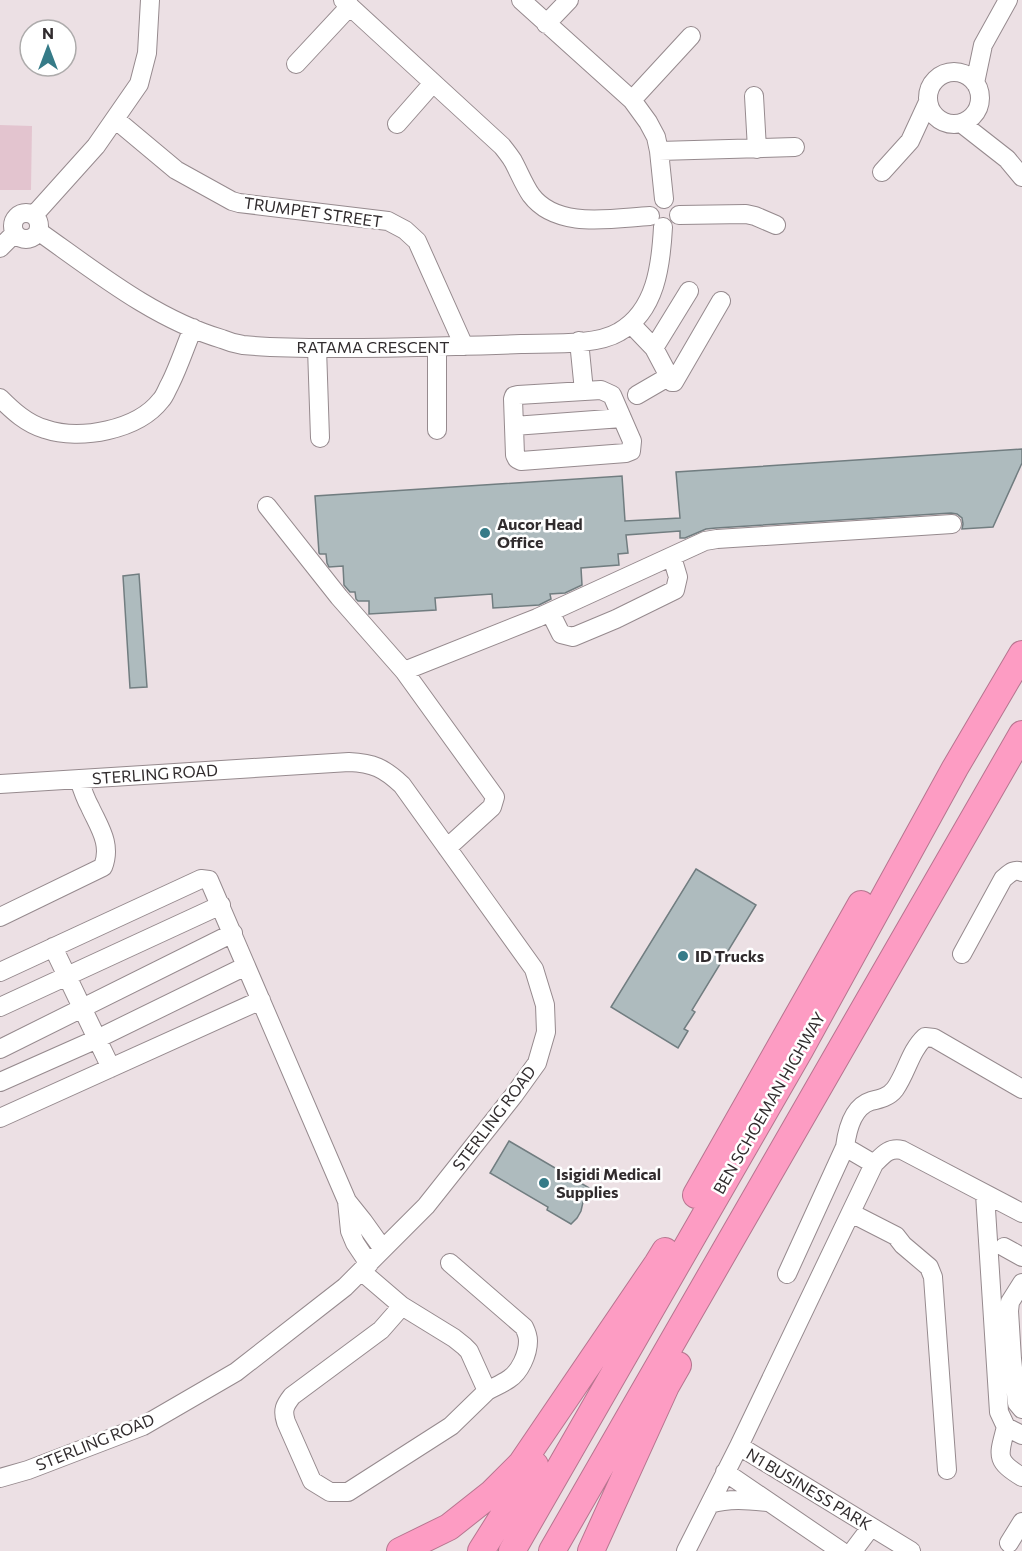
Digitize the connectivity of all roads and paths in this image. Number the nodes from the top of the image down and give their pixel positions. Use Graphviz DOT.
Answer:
graph roads {
  1 [pos="150,0"];
  2 [pos="521,0"];
  3 [pos="569,0"];
  4 [pos="1008,0"];
  5 [pos="346,3"];
  6 [pos="546,24"];
  7 [pos="691,36"];
  8 [pos="983,45"];
  9 [pos="296,64"];
  10 [pos="952,72"];
  11 [pos="433,83"];
  12 [pos="975,83"];
  13 [pos="754,96"];
  14 [pos="632,100"];
  15 [pos="928,102"];
  16 [pos="978,107"];
  17 [pos="115,119"];
  18 [pos="397,123"];
  19 [pos="955,123"];
  20 [pos="910,141"];
  21 [pos="795,147"];
  22 [pos="757,148"];
  23 [pos="659,151"];
  24 [pos="1022,168"];
  25 [pos="882,172"];
  26 [pos="1022,177"];
  27 [pos="664,199"];
  28 [pos="679,215"];
  29 [pos="656,222"];
  30 [pos="36,223"];
  31 [pos="776,225"];
  32 [pos="0,248"];
  33 [pos="689,291"];
  34 [pos="721,301"];
  35 [pos="631,324"];
  36 [pos="193,328"];
  37 [pos="579,342"];
  38 [pos="464,346"];
  39 [pos="437,347"];
  40 [pos="317,348"];
  41 [pos="654,348"];
  42 [pos="668,376"];
  43 [pos="584,391"];
  44 [pos="637,395"];
  45 [pos="0,398"];
  46 [pos="622,418"];
  47 [pos="514,426"];
  48 [pos="437,430"];
  49 [pos="320,438"];
  50 [pos="267,506"];
  51 [pos="952,524"];
  52 [pos="672,556"];
  53 [pos="550,612"];
  54 [pos="1022,654"];
  55 [pos="404,671"];
  56 [pos="1022,734"];
  57 [pos="955,768"];
  58 [pos="79,779"];
  59 [pos="0,784"];
  60 [pos="447,848"];
  61 [pos="1022,872"];
  62 [pos="220,905"];
  63 [pos="0,917"];
  64 [pos="232,933"];
  65 [pos="53,947"];
  66 [pos="962,954"];
  67 [pos="246,966"];
  68 [pos="0,972"];
  69 [pos="67,976"];
  70 [pos="261,1000"];
  71 [pos="0,1007"];
  72 [pos="82,1009"];
  73 [pos="97,1039"];
  74 [pos="0,1049"];
  75 [pos="111,1068"];
  76 [pos="0,1082"];
  77 [pos="1022,1089"];
  78 [pos="804,1113"];
  79 [pos="0,1118"];
  80 [pos="844,1147"];
  81 [pos="874,1164"];
  82 [pos="985,1194"];
  83 [pos="347,1201"];
  84 [pos="1022,1213"];
  85 [pos="848,1218"];
  86 [pos="1004,1247"];
  87 [pos="383,1249"];
  88 [pos="1022,1257"];
  89 [pos="450,1263"];
  90 [pos="657,1264"];
  91 [pos="365,1267"];
  92 [pos="787,1274"];
  93 [pos="1022,1283"];
  94 [pos="402,1306"];
  95 [pos="487,1391"];
  96 [pos="1022,1409"];
  97 [pos="1018,1432"];
  98 [pos="739,1446"];
  99 [pos="947,1470"];
  100 [pos="725,1472"];
  101 [pos="1022,1477"];
  102 [pos="0,1478"];
  103 [pos="770,1502"];
  104 [pos="710,1504"];
  105 [pos="1022,1522"];
  106 [pos="871,1527"];
  107 [pos="1009,1543"];
  108 [pos="400,1551"];
  109 [pos="481,1551"];
  110 [pos="512,1551"];
  111 [pos="552,1551"];
  112 [pos="591,1551"];
  113 [pos="687,1551"];
  114 [pos="841,1551"];
  115 [pos="853,1551"];
  116 [pos="910,1551"];
  1 -- 17 [label="street"];
  2 -- 6 [label="street"];
  3 -- 6 [label="street"];
  4 -- 8 [label="street"];
  5 -- 9 [label="street"];
  5 -- 11 [label="street"];
  6 -- 14 [label="street"];
  7 -- 14 [label="street"];
  8 -- 10 [label="street"];
  8 -- 12 [label="street"];
  10 -- 12 [label="street"];
  10 -- 15 [label="street"];
  11 -- 18 [label="street"];
  11 -- 29 [label="street"];
  12 -- 16 [label="street"];
  13 -- 22 [label="street"];
  14 -- 23 [label="street"];
  15 -- 19 [label="street"];
  15 -- 20 [label="street"];
  16 -- 19 [label="street"];
  16 -- 24 [label="street"];
  17 -- 30 [label="street"];
  17 -- 38 [label="street, TRUMPET STREET"];
  19 -- 20 [label="street"];
  19 -- 26 [label="street"];
  20 -- 25 [label="street"];
  21 -- 22 [label="street"];
  22 -- 23 [label="street"];
  23 -- 27 [label="street"];
  27 -- 28 [label="street"];
  27 -- 29 [label="street"];
  28 -- 29 [label="street"];
  28 -- 31 [label="street"];
  29 -- 35 [label="street, RATAMA CRESCENT"];
  30 -- 32 [label="street"];
  30 -- 36 [label="street, RATAMA CRESCENT"];
  33 -- 41 [label="street"];
  34 -- 42 [label="street"];
  35 -- 37 [label="street, RATAMA CRESCENT"];
  35 -- 41 [label="street"];
  36 -- 40 [label="street, RATAMA CRESCENT"];
  36 -- 45 [label="street"];
  37 -- 38 [label="street, RATAMA CRESCENT"];
  37 -- 43 [label="street"];
  38 -- 39 [label="street, RATAMA CRESCENT"];
  39 -- 40 [label="street, RATAMA CRESCENT"];
  39 -- 48 [label="street"];
  40 -- 49 [label="street"];
  41 -- 42 [label="street"];
  42 -- 44 [label="street"];
  43 -- 46 [label="street"];
  43 -- 47 [label="street"];
  46 -- 47 [label="street"];
  46 -- 47 [label="street"];
  50 -- 55 [label="street"];
  51 -- 52 [label="street"];
  52 -- 53 [label="street"];
  52 -- 53 [label="street"];
  53 -- 55 [label="street"];
  54 -- 57 [label="highway, BEN SCHOEMAN HIGHWAY"];
  55 -- 60 [label="street"];
  56 -- 78 [label="highway"];
  57 -- 90 [label="highway"];
  57 -- 110 [label="highway, BEN SCHOEMAN HIGHWAY"];
  58 -- 59 [label="street, STERLING ROAD"];
  58 -- 60 [label="street, STERLING ROAD"];
  58 -- 63 [label="street"];
  60 -- 87 [label="street, STERLING ROAD"];
  61 -- 66 [label="street"];
  62 -- 64 [label="street"];
  62 -- 65 [label="street"];
  62 -- 69 [label="street"];
  64 -- 67 [label="street"];
  64 -- 72 [label="street"];
  65 -- 68 [label="street"];
  65 -- 69 [label="street"];
  67 -- 70 [label="street"];
  67 -- 73 [label="street"];
  69 -- 71 [label="street"];
  69 -- 72 [label="street"];
  70 -- 75 [label="street"];
  70 -- 83 [label="street"];
  72 -- 73 [label="street"];
  72 -- 74 [label="street"];
  73 -- 75 [label="street"];
  73 -- 76 [label="street"];
  75 -- 79 [label="street"];
  77 -- 80 [label="street"];
  78 -- 111 [label="highway"];
  78 -- 112 [label="highway"];
  80 -- 81 [label="street"];
  80 -- 92 [label="street"];
  81 -- 82 [label="street"];
  81 -- 85 [label="street"];
  82 -- 84 [label="street"];
  82 -- 97 [label="street"];
  83 -- 87 [label="street"];
  83 -- 91 [label="street"];
  85 -- 98 [label="street"];
  85 -- 99 [label="street"];
  86 -- 88 [label="street"];
  87 -- 91 [label="street, STERLING ROAD"];
  89 -- 95 [label="street"];
  90 -- 108 [label="highway"];
  90 -- 109 [label="highway"];
  91 -- 94 [label="street"];
  91 -- 102 [label="street, STERLING ROAD"];
  93 -- 96 [label="street"];
  94 -- 95 [label="street"];
  94 -- 95 [label="street"];
  97 -- 101 [label="street"];
  98 -- 100 [label="street"];
  98 -- 106 [label="street, N1 BUSINESS PARK"];
  100 -- 103 [label="street, N1 BUSINESS PARK"];
  100 -- 104 [label="street"];
  103 -- 104 [label="street"];
  103 -- 114 [label="street, N1 BUSINESS PARK"];
  104 -- 113 [label="street"];
  105 -- 107 [label="street"];
  106 -- 115 [label="street"];
  106 -- 116 [label="street, N1 BUSINESS PARK"];
}
